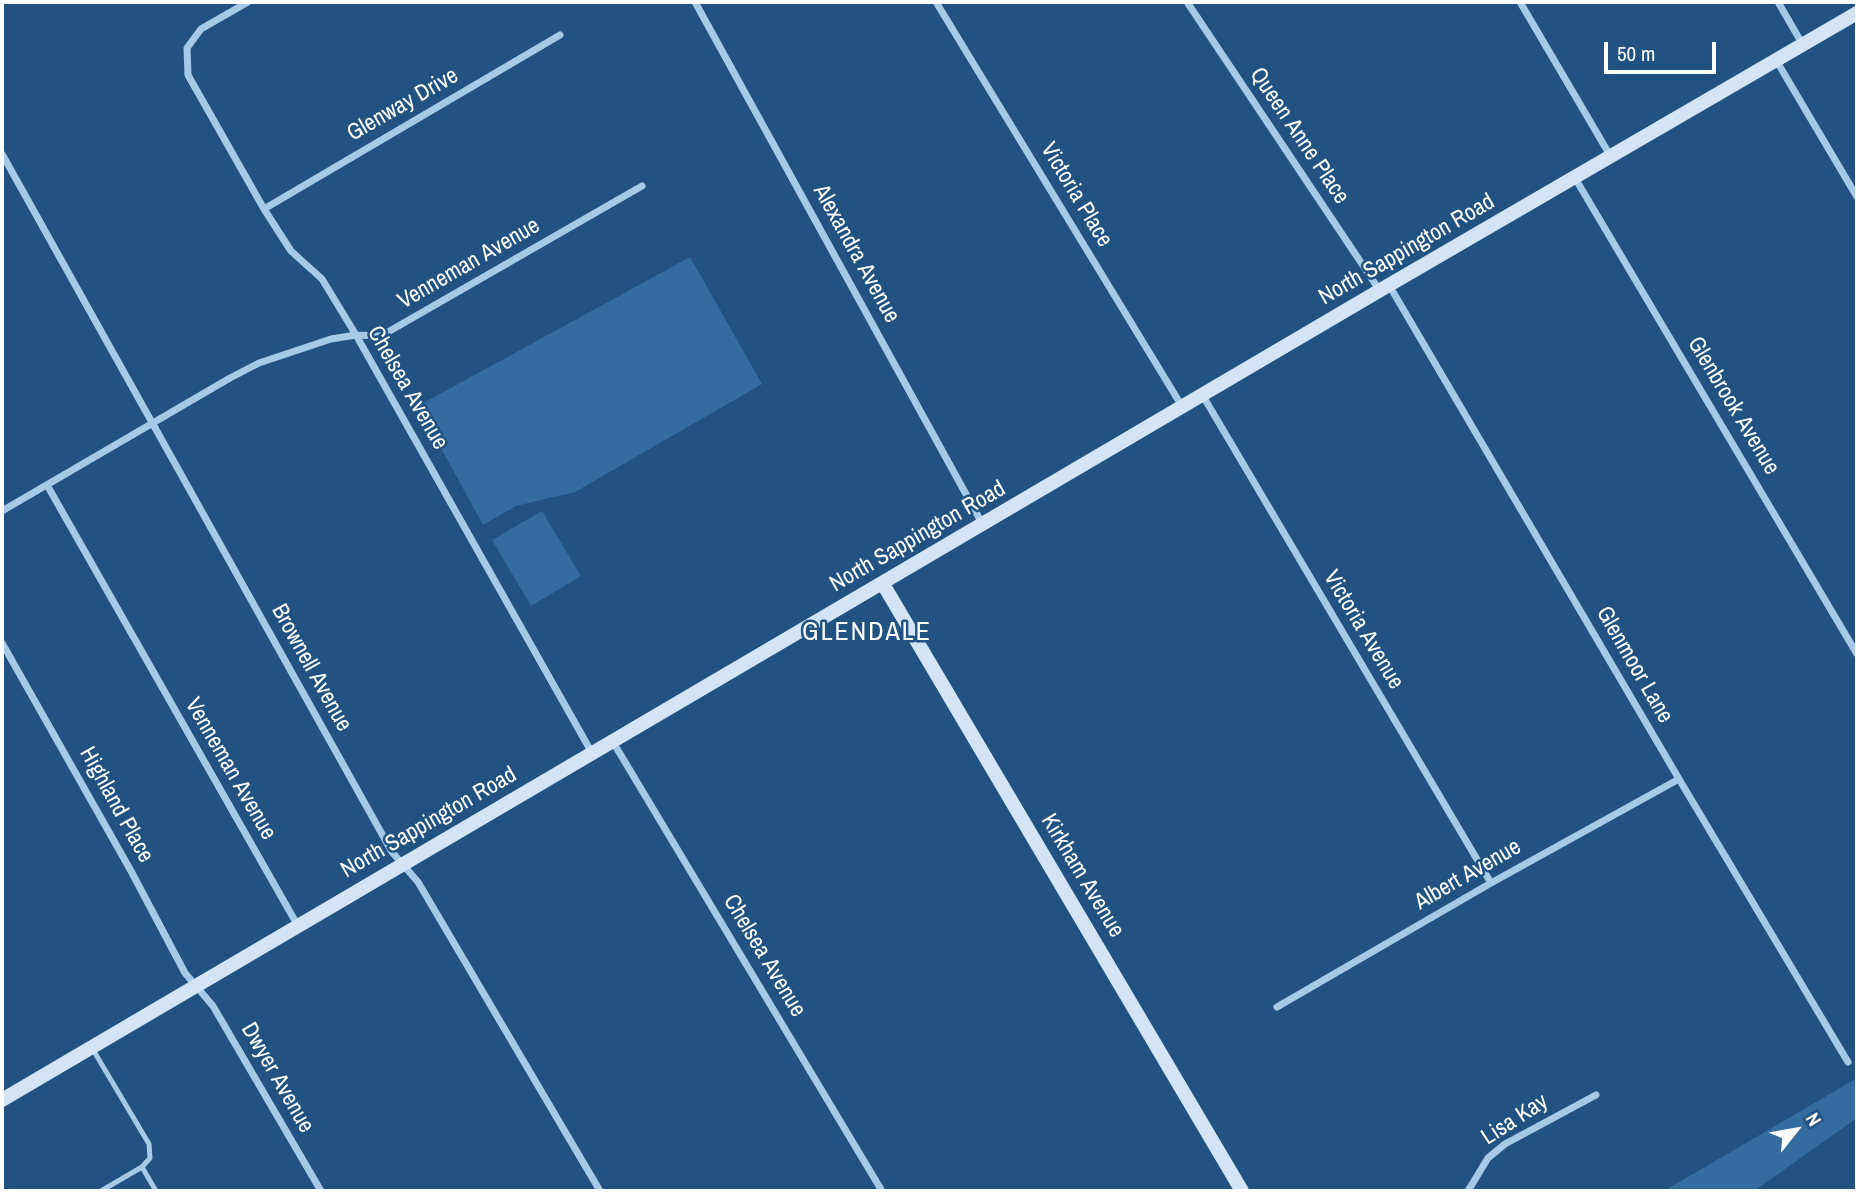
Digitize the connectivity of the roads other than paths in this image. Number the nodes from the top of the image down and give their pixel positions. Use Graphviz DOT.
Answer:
graph roads {
  1 [pos="248,2"];
  2 [pos="695,2"];
  3 [pos="936,2"];
  4 [pos="1187,2"];
  5 [pos="1520,2"];
  6 [pos="1777,2"];
  7 [pos="1857,13"];
  8 [pos="560,35"];
  9 [pos="1802,45"];
  10 [pos="1776,60"];
  11 [pos="2,154"];
  12 [pos="1611,157"];
  13 [pos="1575,178"];
  14 [pos="642,186"];
  15 [pos="1857,197"];
  16 [pos="264,209"];
  17 [pos="1384,288"];
  18 [pos="356,335"];
  19 [pos="1203,396"];
  20 [pos="1183,408"];
  21 [pos="152,424"];
  22 [pos="47,485"];
  23 [pos="2,511"];
  24 [pos="983,525"];
  25 [pos="883,584"];
  26 [pos="2,643"];
  27 [pos="1857,654"];
  28 [pos="612,741"];
  29 [pos="592,753"];
  30 [pos="1679,779"];
  31 [pos="402,865"];
  32 [pos="1491,883"];
  33 [pos="298,926"];
  34 [pos="197,986"];
  35 [pos="1277,1007"];
  36 [pos="92,1048"];
  37 [pos="1848,1062"];
  38 [pos="4,1094"];
  39 [pos="1595,1095"];
  40 [pos="142,1167"];
  41 [pos="105,1190"];
  42 [pos="156,1191"];
  43 [pos="321,1191"];
  44 [pos="600,1191"];
  45 [pos="882,1191"];
  46 [pos="1242,1191"];
  47 [pos="1468,1191"];
  1 -- 16 [label="street, Chelsea Avenue"];
  2 -- 24 [label="street, Alexandra Avenue"];
  3 -- 20 [label="street, Victoria Place"];
  4 -- 17 [label="street, Queen Anne Place"];
  5 -- 12 [label="street"];
  6 -- 9 [label="street"];
  7 -- 9 [label="street, North Sappington Road"];
  8 -- 16 [label="street, Glenway Drive"];
  9 -- 10 [label="street, North Sappington Road"];
  10 -- 12 [label="street, North Sappington Road"];
  10 -- 15 [label="street"];
  11 -- 21 [label="street, Brownell Avenue"];
  12 -- 13 [label="street, North Sappington Road"];
  13 -- 17 [label="street, North Sappington Road"];
  13 -- 27 [label="street, Glenbrook Avenue"];
  14 -- 18 [label="street, Venneman Avenue"];
  16 -- 18 [label="street, Chelsea Avenue"];
  17 -- 19 [label="street, North Sappington Road"];
  17 -- 30 [label="street, Glenmoor Lane"];
  18 -- 21 [label="street, Venneman Avenue"];
  18 -- 29 [label="street, Chelsea Avenue"];
  19 -- 20 [label="street, North Sappington Road"];
  19 -- 32 [label="street, Victoria Avenue"];
  20 -- 24 [label="street, North Sappington Road"];
  21 -- 22 [label="street, Venneman Avenue"];
  21 -- 31 [label="street, Brownell Avenue"];
  22 -- 23 [label="street, Venneman Avenue"];
  22 -- 33 [label="street, Venneman Avenue"];
  24 -- 25 [label="street, North Sappington Road"];
  25 -- 28 [label="street, North Sappington Road"];
  25 -- 46 [label="street, Kirkham Avenue"];
  26 -- 34 [label="street, Highland Place"];
  28 -- 29 [label="street, North Sappington Road"];
  28 -- 45 [label="street, Chelsea Avenue"];
  29 -- 31 [label="street, North Sappington Road"];
  30 -- 32 [label="street, Albert Avenue"];
  30 -- 37 [label="street, Glenmoor Lane"];
  31 -- 33 [label="street, North Sappington Road"];
  31 -- 44 [label="street, Brownell Avenue"];
  32 -- 35 [label="street, Albert Avenue"];
  33 -- 34 [label="street, North Sappington Road"];
  34 -- 36 [label="street, North Sappington Road"];
  34 -- 43 [label="street, Dwyer Avenue"];
  36 -- 38 [label="street, North Sappington Road"];
  36 -- 40 [label="lane"];
  39 -- 47 [label="street, Lisa Kay"];
  40 -- 41 [label="lane"];
  40 -- 42 [label="lane"];
}
